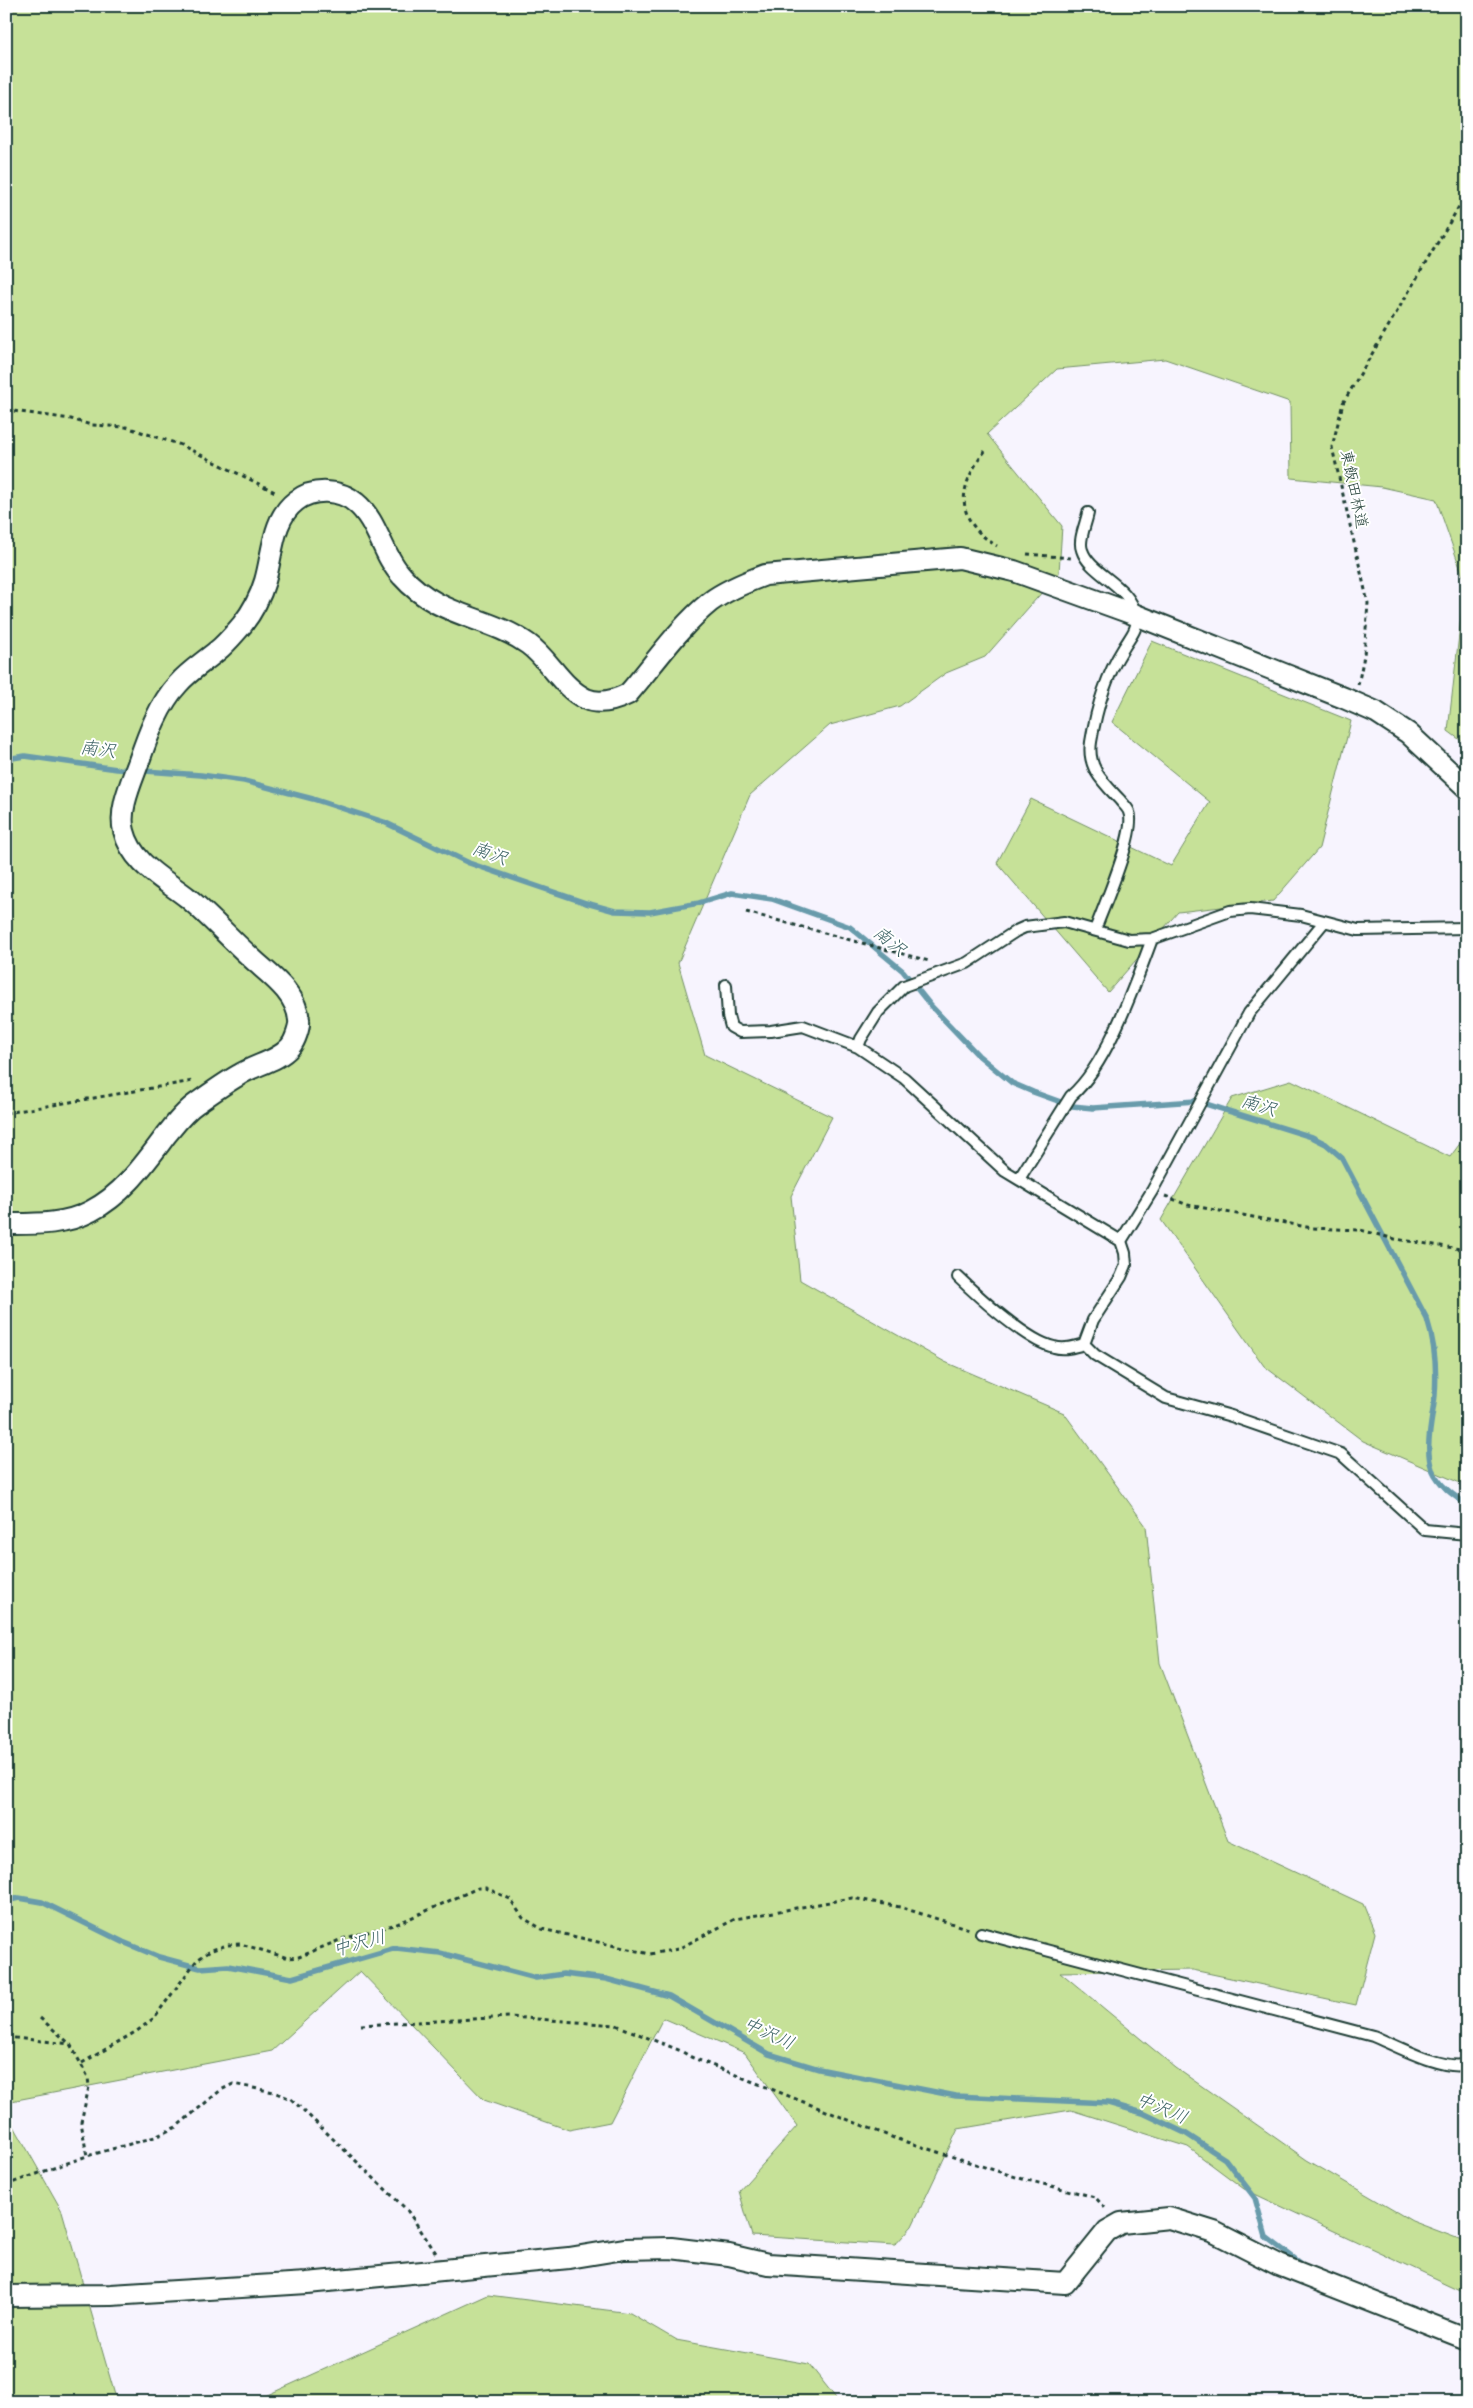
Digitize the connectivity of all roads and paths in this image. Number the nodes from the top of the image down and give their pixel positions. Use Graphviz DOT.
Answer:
graph roads {
  1 [pos="1467,193"];
  2 [pos="6,410"];
  3 [pos="985,451"];
  4 [pos="294,502"];
  5 [pos="1088,514"];
  6 [pos="1005,548"];
  7 [pos="1019,552"];
  8 [pos="1088,560"];
  9 [pos="1136,615"];
  10 [pos="1353,702"];
  11 [pos="1467,788"];
  12 [pos="746,912"];
  13 [pos="1324,922"];
  14 [pos="1467,928"];
  15 [pos="1095,930"];
  16 [pos="1152,939"];
  17 [pos="937,963"];
  18 [pos="726,985"];
  19 [pos="858,1047"];
  20 [pos="194,1081"];
  21 [pos="6,1113"];
  22 [pos="1019,1179"];
  23 [pos="1152,1191"];
  24 [pos="6,1224"];
  25 [pos="1120,1241"];
  26 [pos="1467,1250"];
  27 [pos="958,1277"];
  28 [pos="1084,1344"];
  29 [pos="1467,1534"];
  30 [pos="981,1933"];
  31 [pos="40,2018"];
  32 [pos="361,2025"];
  33 [pos="6,2037"];
  34 [pos="70,2044"];
  35 [pos="82,2063"];
  36 [pos="1467,2064"];
  37 [pos="87,2156"];
  38 [pos="6,2186"];
  39 [pos="1121,2224"];
  40 [pos="444,2271"];
  41 [pos="6,2296"];
  42 [pos="1467,2339"];
  1 -- 10 [label="path, 東飯田林道"];
  2 -- 4 [label="path"];
  3 -- 6 [label="path"];
  4 -- 9 [label="street"];
  4 -- 24 [label="street"];
  5 -- 8 [label="lane"];
  7 -- 8 [label="path"];
  8 -- 9 [label="lane"];
  9 -- 10 [label="street"];
  9 -- 15 [label="lane"];
  10 -- 11 [label="street"];
  12 -- 17 [label="path"];
  13 -- 14 [label="lane"];
  13 -- 16 [label="lane"];
  13 -- 23 [label="lane"];
  15 -- 16 [label="lane"];
  15 -- 19 [label="lane"];
  16 -- 22 [label="lane"];
  18 -- 19 [label="lane"];
  19 -- 22 [label="lane"];
  20 -- 21 [label="path"];
  22 -- 25 [label="lane"];
  23 -- 25 [label="lane"];
  23 -- 26 [label="path"];
  25 -- 28 [label="lane"];
  27 -- 28 [label="lane"];
  28 -- 29 [label="lane"];
  30 -- 35 [label="path"];
  30 -- 36 [label="lane"];
  31 -- 34 [label="path"];
  32 -- 39 [label="path"];
  33 -- 34 [label="path"];
  34 -- 35 [label="path"];
  35 -- 37 [label="path"];
  37 -- 38 [label="path"];
  37 -- 40 [label="path"];
  39 -- 40 [label="street"];
  39 -- 42 [label="street"];
  40 -- 41 [label="street"];
}
